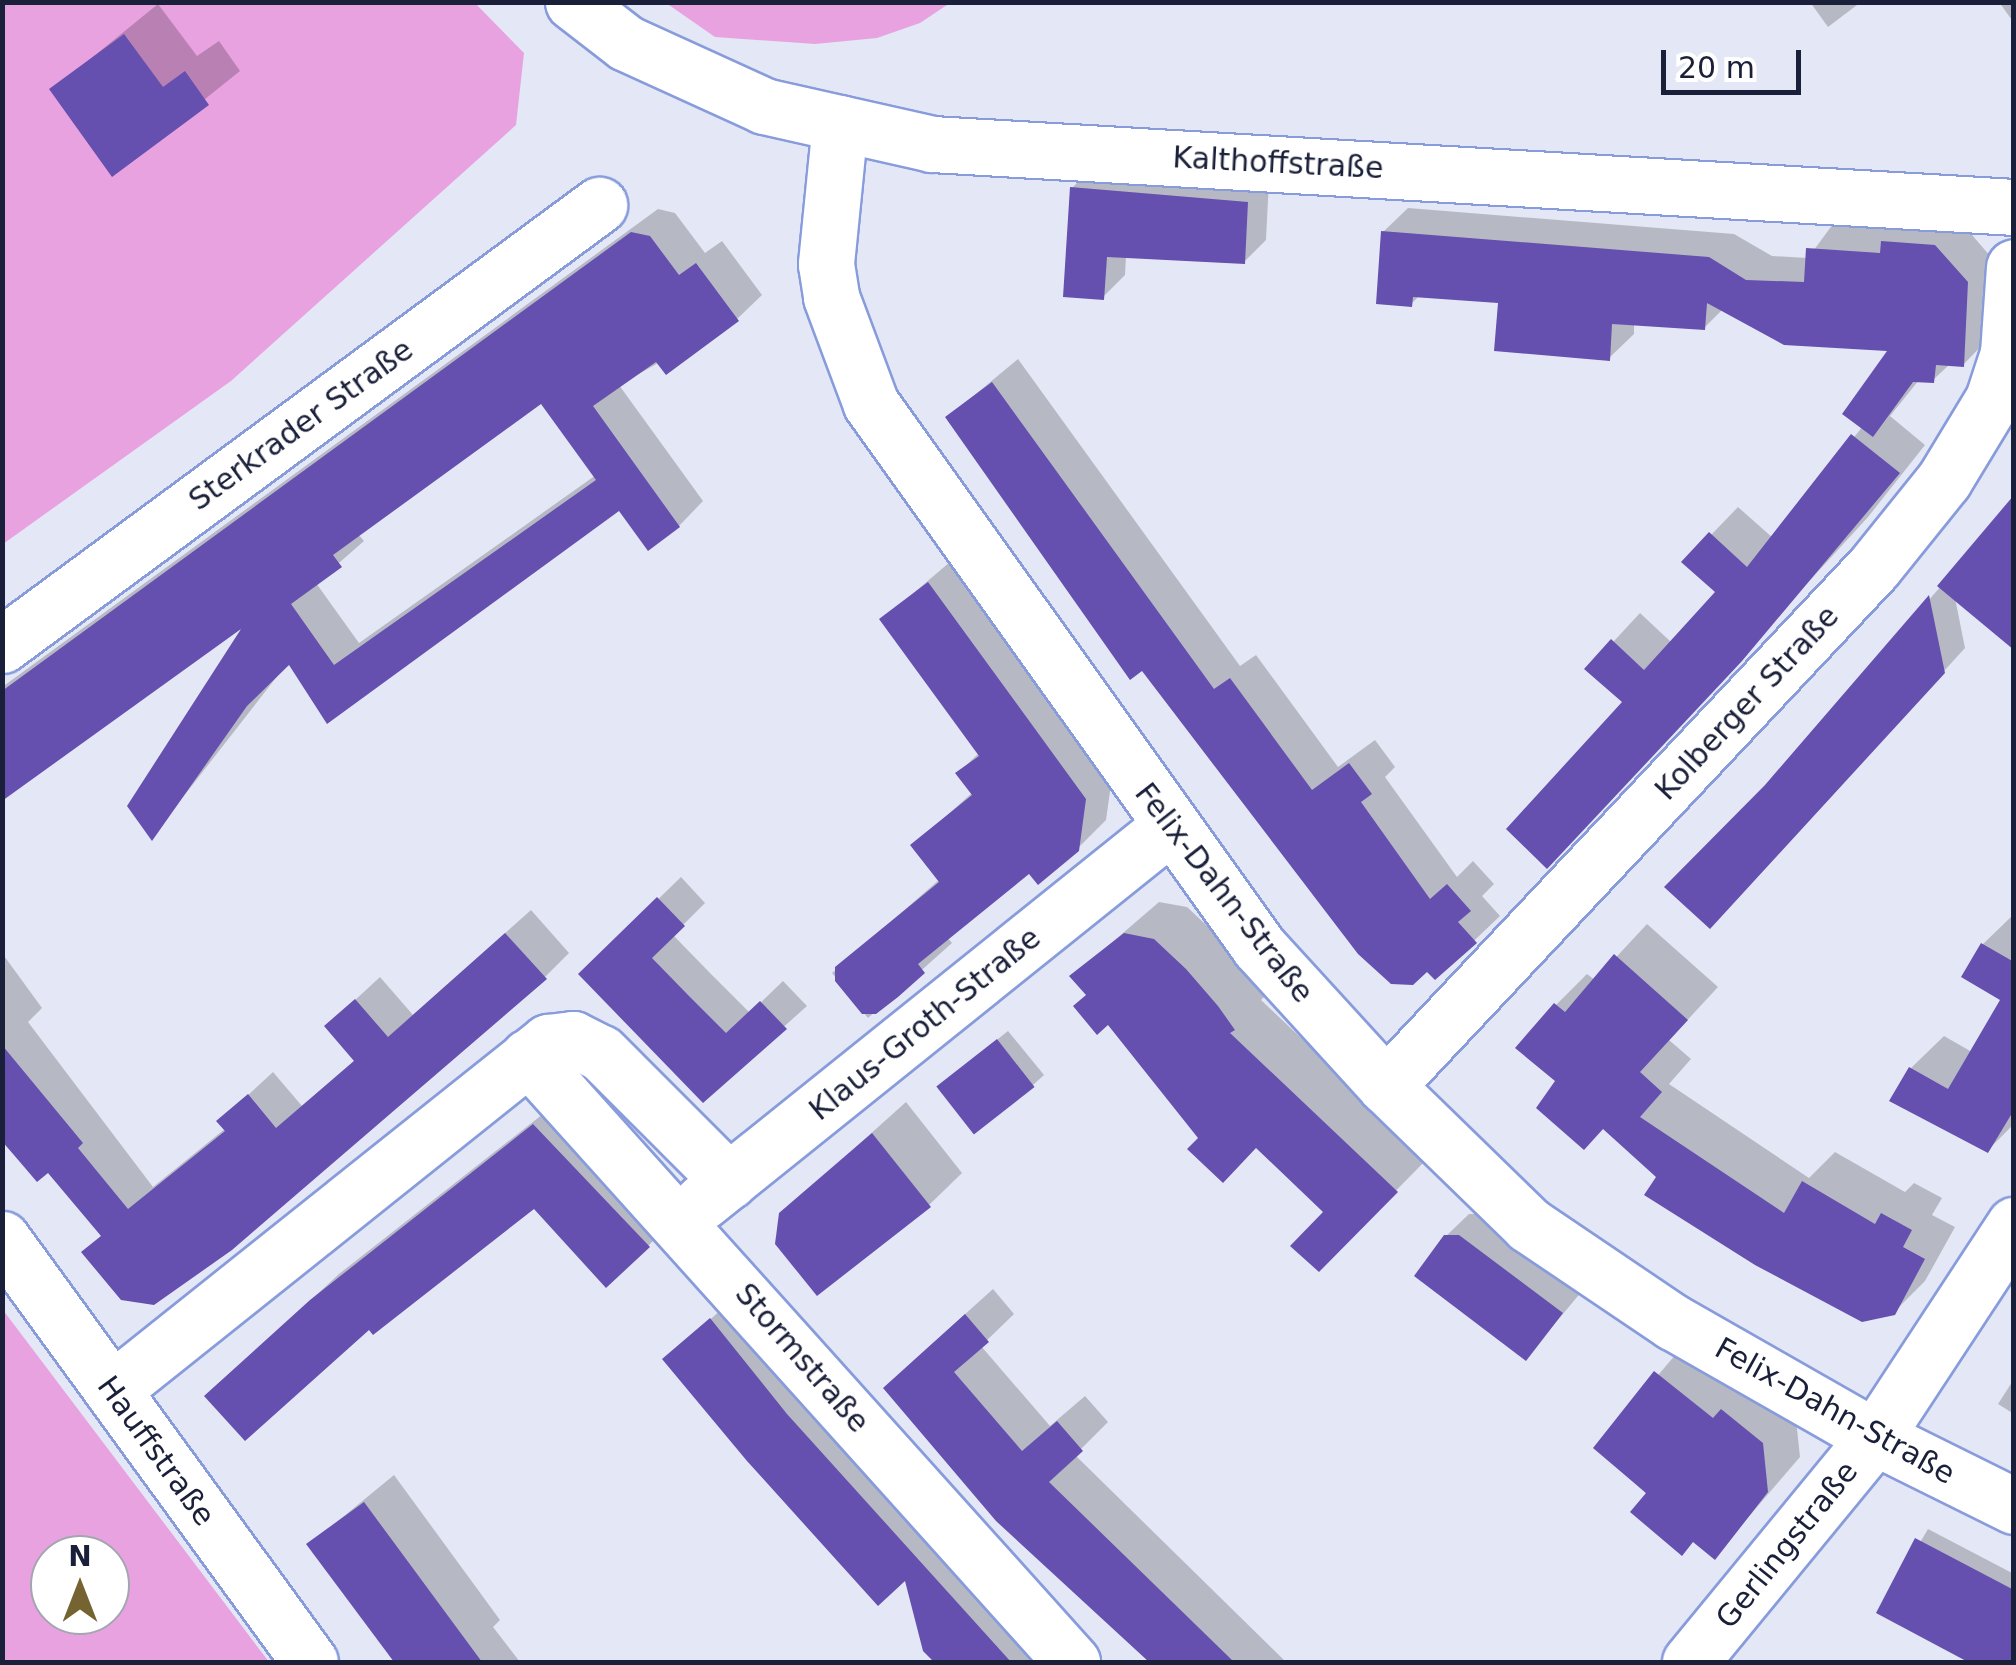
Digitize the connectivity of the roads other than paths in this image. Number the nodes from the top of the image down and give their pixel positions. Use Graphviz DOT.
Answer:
graph roads {
  1 [pos="573,2"];
  2 [pos="840,123"];
  3 [pos="600,205"];
  4 [pos="2014,207"];
  5 [pos="2014,267"];
  6 [pos="2,644"];
  7 [pos="1169,827"];
  8 [pos="528,1057"];
  9 [pos="1386,1086"];
  10 [pos="729,1182"];
  11 [pos="680,1220"];
  12 [pos="2014,1225"];
  13 [pos="2,1239"];
  14 [pos="112,1390"];
  15 [pos="1875,1437"];
  16 [pos="2014,1506"];
  17 [pos="310,1662"];
  18 [pos="1072,1662"];
  19 [pos="1690,1662"];
  1 -- 2 [label="street, Kalthoffstraße"];
  2 -- 4 [label="street, Kalthoffstraße"];
  2 -- 7 [label="street, Felix-Dahn-Straße"];
  3 -- 6 [label="street, Sterkrader Straße"];
  5 -- 9 [label="street, Kolberger Straße"];
  7 -- 9 [label="street, Felix-Dahn-Straße"];
  7 -- 10 [label="street, Klaus-Groth-Straße"];
  8 -- 10 [label="street"];
  8 -- 11 [label="street, Stormstraße"];
  8 -- 14 [label="street"];
  9 -- 15 [label="street, Felix-Dahn-Straße"];
  10 -- 11 [label="street, Klaus-Groth-Straße"];
  11 -- 18 [label="street, Stormstraße"];
  12 -- 15 [label="street, Gerlingstraße"];
  13 -- 14 [label="street, Hauffstraße"];
  14 -- 17 [label="street, Hauffstraße"];
  15 -- 16 [label="street, Felix-Dahn-Straße"];
  15 -- 19 [label="street, Gerlingstraße"];
}
